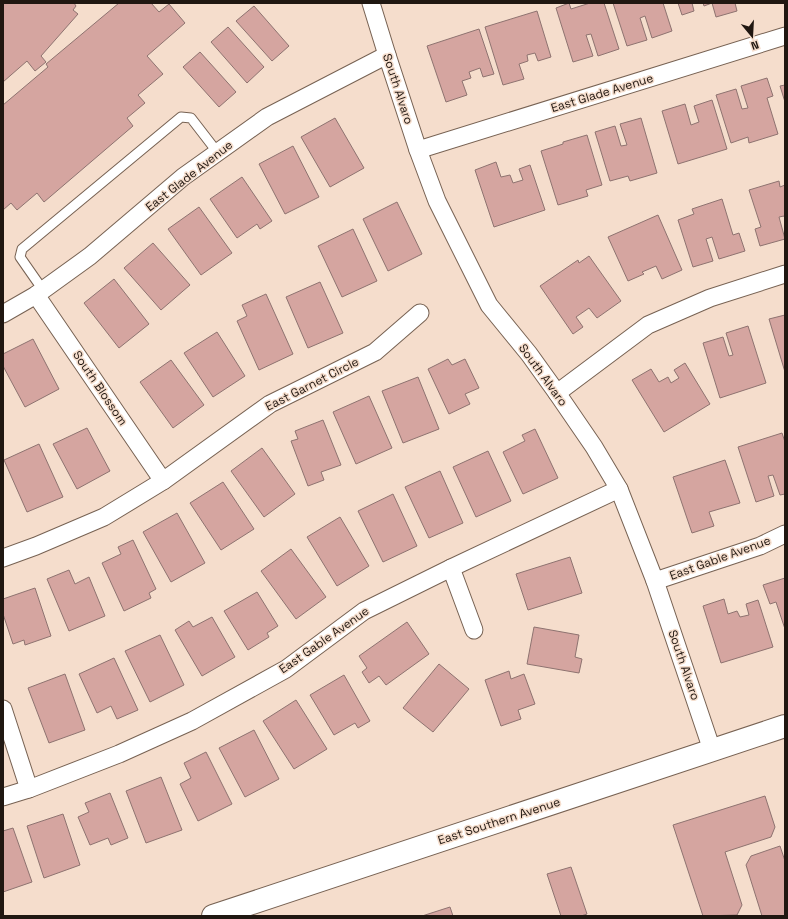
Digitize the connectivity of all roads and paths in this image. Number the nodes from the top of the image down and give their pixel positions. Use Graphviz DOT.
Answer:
graph roads {
  1 [pos="371,3"];
  2 [pos="785,36"];
  3 [pos="387,55"];
  4 [pos="418,150"];
  5 [pos="218,153"];
  6 [pos="785,274"];
  7 [pos="39,292"];
  8 [pos="3,314"];
  9 [pos="420,314"];
  10 [pos="557,393"];
  11 [pos="163,481"];
  12 [pos="619,489"];
  13 [pos="785,534"];
  14 [pos="3,558"];
  15 [pos="451,568"];
  16 [pos="655,581"];
  17 [pos="474,630"];
  18 [pos="3,709"];
  19 [pos="785,726"];
  20 [pos="712,750"];
  21 [pos="29,789"];
  22 [pos="3,797"];
  23 [pos="213,916"];
  1 -- 3 [label="street, South Alvaro"];
  2 -- 4 [label="street, East Glade Avenue"];
  3 -- 4 [label="street, South Alvaro"];
  3 -- 5 [label="street, East Glade Avenue"];
  4 -- 10 [label="street, South Alvaro"];
  5 -- 7 [label="street, East Glade Avenue"];
  5 -- 7 [label="lane"];
  6 -- 10 [label="street"];
  7 -- 8 [label="street, East Glade Avenue"];
  7 -- 11 [label="street, South Blossom"];
  9 -- 11 [label="street, East Garnet Circle"];
  10 -- 12 [label="street, South Alvaro"];
  11 -- 14 [label="street, East Garnet Circle"];
  12 -- 15 [label="street, East Gable Avenue"];
  12 -- 16 [label="street, South Alvaro"];
  13 -- 16 [label="street, East Gable Avenue"];
  15 -- 17 [label="street"];
  15 -- 21 [label="street, East Gable Avenue"];
  16 -- 20 [label="street, South Alvaro"];
  18 -- 21 [label="street"];
  19 -- 20 [label="main road, East Southern Avenue"];
  20 -- 23 [label="main road, East Southern Avenue"];
  21 -- 22 [label="street, East Gable Avenue"];
}
